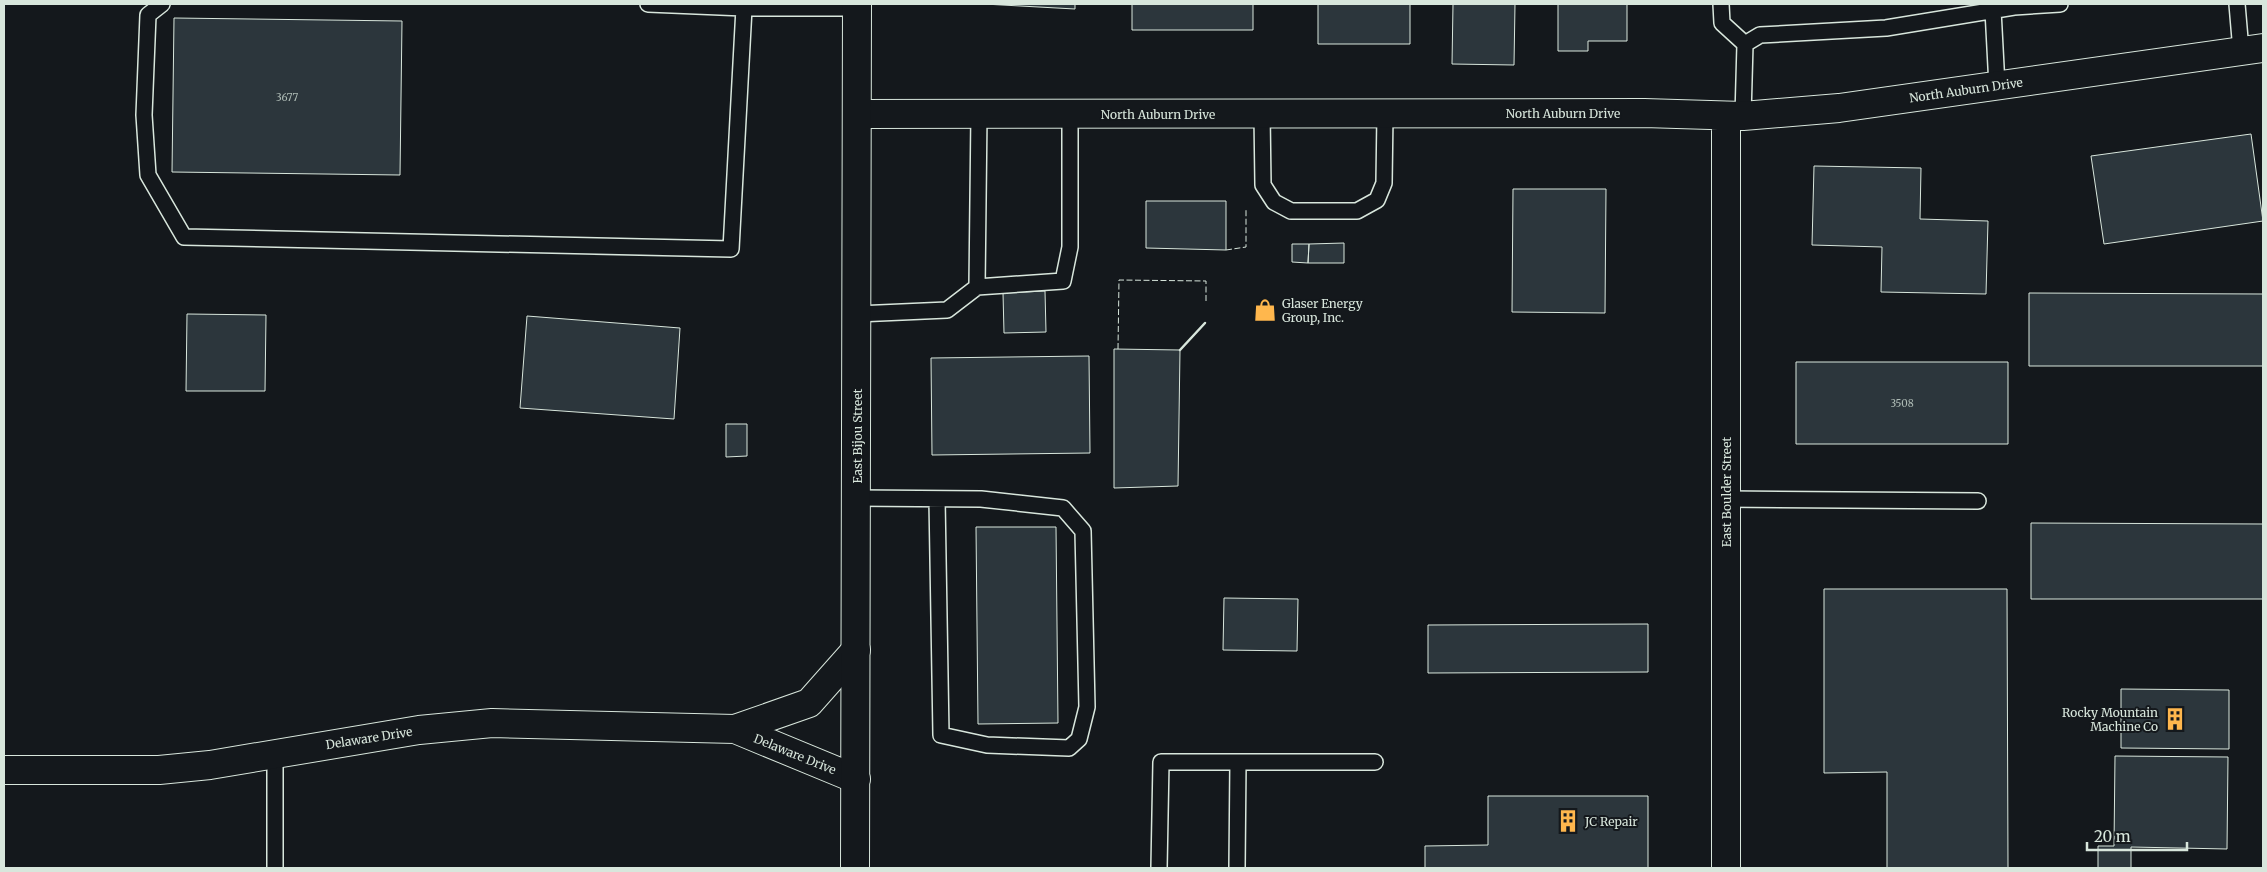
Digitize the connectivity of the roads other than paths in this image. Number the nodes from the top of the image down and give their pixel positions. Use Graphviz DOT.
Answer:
graph roads {
  1 [pos="162,4"];
  2 [pos="648,4"];
  3 [pos="1721,4"];
  4 [pos="2060,4"];
  5 [pos="2237,4"];
  6 [pos="857,6"];
  7 [pos="744,8"];
  8 [pos="1993,10"];
  9 [pos="1745,44"];
  10 [pos="2252,50"];
  11 [pos="1997,86"];
  12 [pos="858,114"];
  13 [pos="979,114"];
  14 [pos="1070,114"];
  15 [pos="1262,114"];
  16 [pos="1385,114"];
  17 [pos="1735,116"];
  18 [pos="977,287"];
  19 [pos="857,314"];
  20 [pos="856,498"];
  21 [pos="937,499"];
  22 [pos="1726,499"];
  23 [pos="1978,501"];
  24 [pos="856,650"];
  25 [pos="735,729"];
  26 [pos="275,754"];
  27 [pos="1238,762"];
  28 [pos="1375,762"];
  29 [pos="4,770"];
  30 [pos="856,779"];
  31 [pos="275,868"];
  32 [pos="856,868"];
  33 [pos="1159,868"];
  34 [pos="1237,868"];
  35 [pos="1726,868"];
  1 -- 7 [label="lane"];
  2 -- 7 [label="lane"];
  3 -- 9 [label="lane"];
  4 -- 8 [label="lane"];
  5 -- 10 [label="lane"];
  6 -- 7 [label="lane"];
  6 -- 12 [label="street, East Bijou Street"];
  8 -- 9 [label="lane"];
  8 -- 11 [label="lane"];
  9 -- 17 [label="lane"];
  10 -- 11 [label="street, North Auburn Drive"];
  11 -- 17 [label="street, North Auburn Drive"];
  12 -- 13 [label="street, North Auburn Drive"];
  12 -- 19 [label="street, East Bijou Street"];
  13 -- 14 [label="street, North Auburn Drive"];
  13 -- 18 [label="lane"];
  14 -- 15 [label="street, North Auburn Drive"];
  14 -- 18 [label="lane"];
  15 -- 16 [label="street, North Auburn Drive"];
  15 -- 16 [label="lane"];
  16 -- 17 [label="street, North Auburn Drive"];
  17 -- 22 [label="street, East Boulder Street"];
  18 -- 19 [label="lane"];
  19 -- 20 [label="street, East Bijou Street"];
  20 -- 21 [label="lane"];
  20 -- 24 [label="street, East Bijou Street"];
  21 -- 21 [label="lane"];
  22 -- 23 [label="lane"];
  22 -- 35 [label="street, East Boulder Street"];
  24 -- 25 [label="street, Delaware Drive"];
  24 -- 30 [label="street, East Bijou Street"];
  25 -- 26 [label="street, Delaware Drive"];
  25 -- 30 [label="street, Delaware Drive"];
  26 -- 29 [label="street, Delaware Drive"];
  26 -- 31 [label="lane"];
  27 -- 28 [label="lane"];
  27 -- 33 [label="lane"];
  27 -- 34 [label="lane"];
  30 -- 32 [label="street, East Bijou Street"];
}
